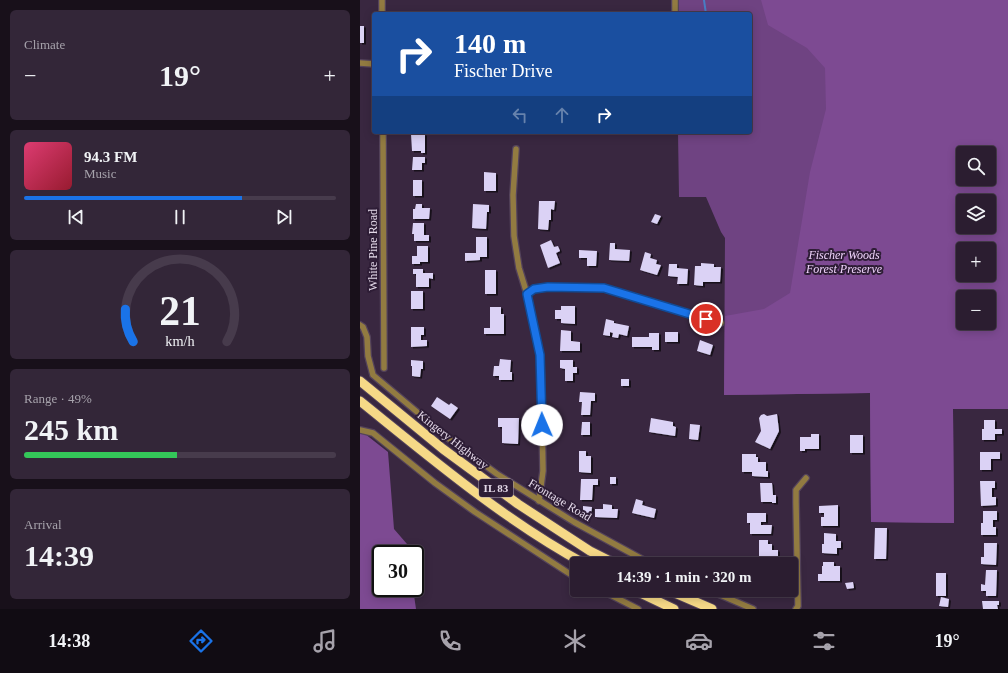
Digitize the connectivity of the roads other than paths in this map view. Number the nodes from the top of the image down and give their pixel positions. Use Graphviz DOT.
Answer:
graph roads {
  1 [pos="382,0"];
  2 [pos="675,0"];
  3 [pos="382,12"];
  4 [pos="675,12"];
  5 [pos="360,63"];
  6 [pos="372,64"];
  7 [pos="383,134"];
  8 [pos="516,149"];
  9 [pos="527,294"];
  10 [pos="721,323"];
  11 [pos="360,325"];
  12 [pos="384,368"];
  13 [pos="360,381"];
  14 [pos="360,401"];
  15 [pos="360,430"];
  16 [pos="806,478"];
  17 [pos="539,501"];
  18 [pos="574,557"];
  19 [pos="602,557"];
  20 [pos="638,557"];
  21 [pos="570,573"];
  22 [pos="615,597"];
  23 [pos="649,597"];
  24 [pos="684,597"];
  25 [pos="725,597"];
  26 [pos="638,609"];
  27 [pos="674,609"];
  28 [pos="712,609"];
  29 [pos="753,609"];
  30 [pos="796,609"];
  1 -- 3 [label="street"];
  2 -- 4 [label="street"];
  5 -- 6 [label="street"];
  7 -- 12 [label="street, White Pine Road"];
  8 -- 9 [label="street"];
  9 -- 10 [label="street"];
  9 -- 17 [label="street"];
  11 -- 17 [label="street, Frontage Road"];
  13 -- 19 [label="highway, Kingery Highway / IL 83"];
  14 -- 18 [label="highway, IL 83"];
  15 -- 21 [label="street"];
  16 -- 30 [label="street"];
  17 -- 20 [label="street, Frontage Road"];
  22 -- 26 [label="street"];
  23 -- 27 [label="highway"];
  24 -- 28 [label="highway"];
  25 -- 29 [label="street"];
}
